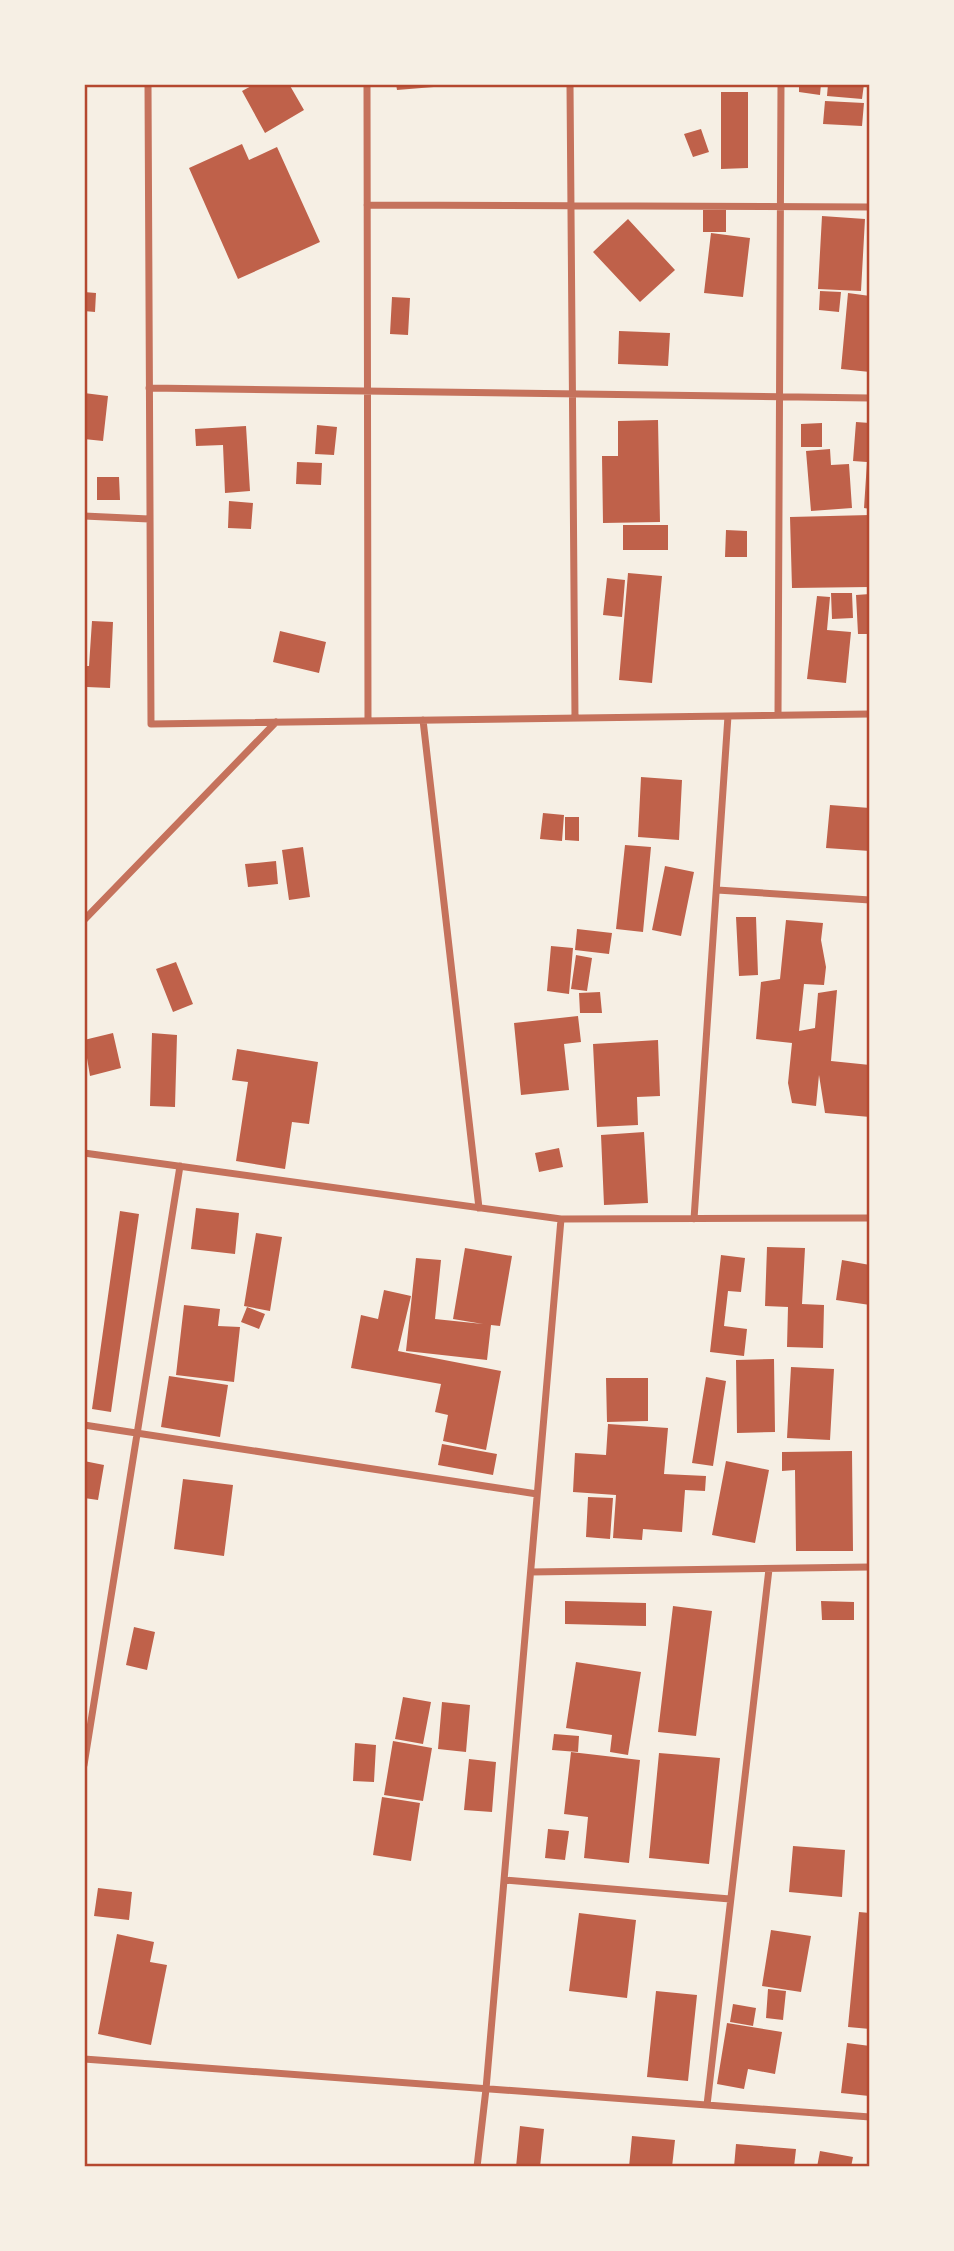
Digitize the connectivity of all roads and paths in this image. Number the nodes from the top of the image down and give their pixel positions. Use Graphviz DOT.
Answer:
graph roads {
  1 [pos="148,84"];
  2 [pos="367,84"];
  3 [pos="570,84"];
  4 [pos="781,84"];
  5 [pos="367,205"];
  6 [pos="571,205"];
  7 [pos="781,206"];
  8 [pos="870,206"];
  9 [pos="149,388"];
  10 [pos="367,391"];
  11 [pos="573,394"];
  12 [pos="780,397"];
  13 [pos="870,398"];
  14 [pos="84,516"];
  15 [pos="149,520"];
  16 [pos="870,714"];
  17 [pos="778,715"];
  18 [pos="728,716"];
  19 [pos="575,718"];
  20 [pos="423,720"];
  21 [pos="368,721"];
  22 [pos="276,722"];
  23 [pos="718,890"];
  24 [pos="870,900"];
  25 [pos="84,920"];
  26 [pos="84,1153"];
  27 [pos="180,1166"];
  28 [pos="479,1208"];
  29 [pos="870,1218"];
  30 [pos="561,1219"];
  31 [pos="694,1219"];
  32 [pos="84,1425"];
  33 [pos="137,1433"];
  34 [pos="537,1493"];
  35 [pos="870,1567"];
  36 [pos="769,1569"];
  37 [pos="531,1572"];
  38 [pos="84,1765"];
  39 [pos="504,1880"];
  40 [pos="730,1899"];
  41 [pos="84,2059"];
  42 [pos="486,2089"];
  43 [pos="706,2105"];
  44 [pos="870,2117"];
  45 [pos="478,2167"];
  1 -- 9 [label="street"];
  2 -- 5 [label="street"];
  3 -- 6 [label="street"];
  4 -- 7 [label="street"];
  5 -- 6 [label="street"];
  5 -- 10 [label="street"];
  6 -- 7 [label="street"];
  6 -- 11 [label="street"];
  7 -- 8 [label="street"];
  7 -- 12 [label="street"];
  9 -- 10 [label="street"];
  9 -- 15 [label="street"];
  10 -- 11 [label="street"];
  10 -- 21 [label="street"];
  11 -- 12 [label="street"];
  11 -- 19 [label="street"];
  12 -- 13 [label="street"];
  12 -- 17 [label="street"];
  14 -- 15 [label="street"];
  15 -- 22 [label="street"];
  16 -- 17 [label="street"];
  17 -- 18 [label="street"];
  18 -- 19 [label="street"];
  18 -- 23 [label="street"];
  19 -- 20 [label="street"];
  20 -- 21 [label="street"];
  20 -- 28 [label="street"];
  21 -- 22 [label="street"];
  22 -- 25 [label="street"];
  23 -- 24 [label="street"];
  23 -- 31 [label="street"];
  26 -- 27 [label="street"];
  27 -- 28 [label="street"];
  27 -- 33 [label="street"];
  28 -- 30 [label="street"];
  29 -- 31 [label="street"];
  30 -- 31 [label="street"];
  30 -- 34 [label="street"];
  32 -- 33 [label="street"];
  33 -- 34 [label="street"];
  33 -- 38 [label="street"];
  34 -- 37 [label="street"];
  35 -- 36 [label="street"];
  36 -- 37 [label="street"];
  36 -- 40 [label="street"];
  37 -- 39 [label="street"];
  39 -- 40 [label="street"];
  39 -- 42 [label="street"];
  40 -- 43 [label="street"];
  41 -- 42 [label="street"];
  42 -- 43 [label="street"];
  42 -- 45 [label="street"];
  43 -- 44 [label="street"];
}
